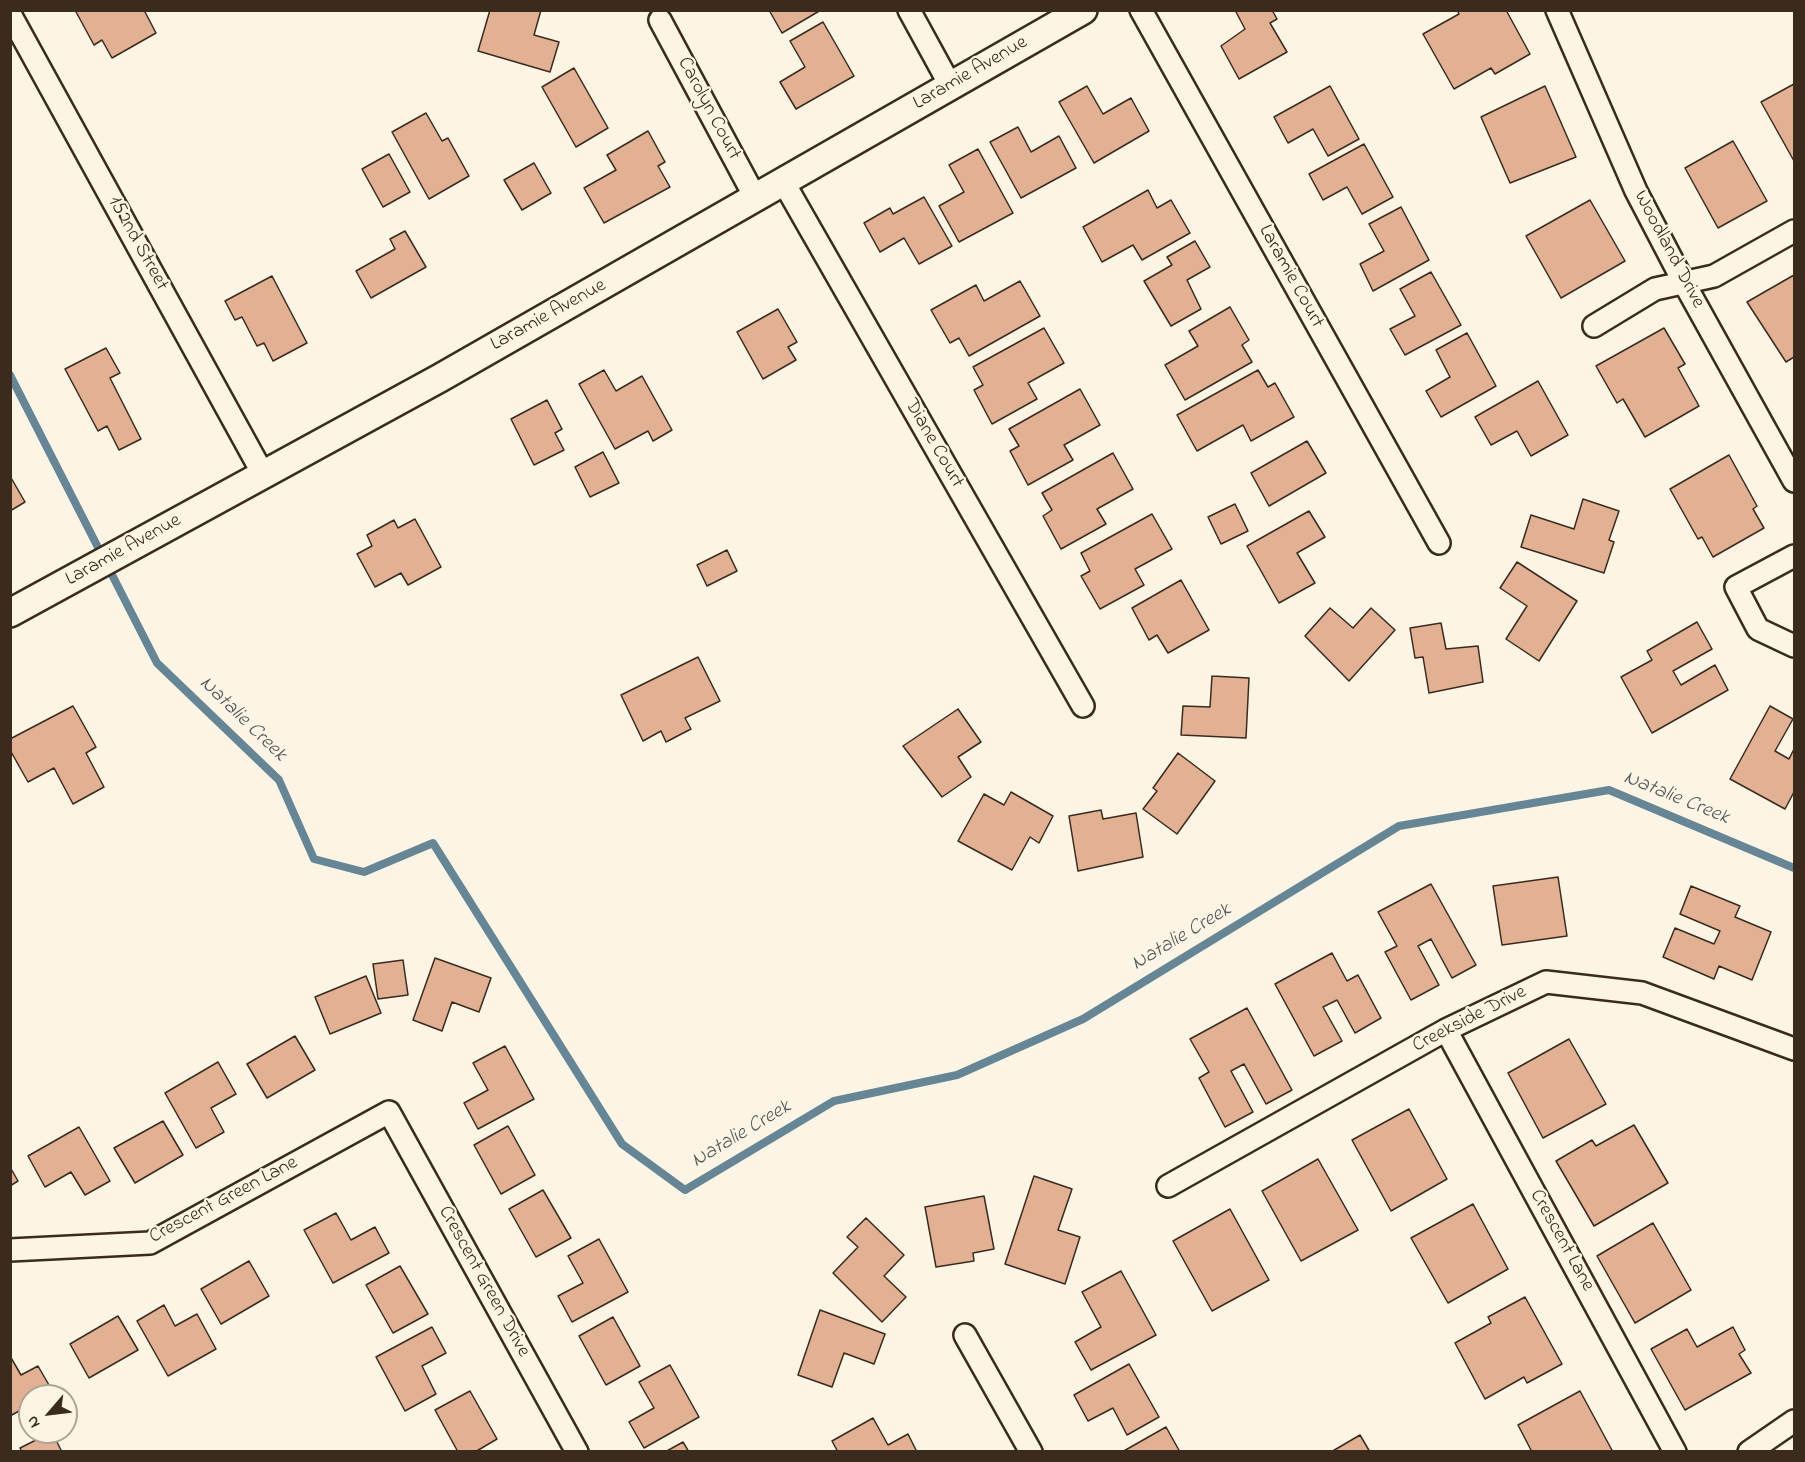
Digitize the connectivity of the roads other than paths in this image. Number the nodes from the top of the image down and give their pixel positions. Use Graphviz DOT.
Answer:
graph roads {
  1 [pos="909,10"];
  2 [pos="1083,10"];
  3 [pos="1141,10"];
  4 [pos="1557,10"];
  5 [pos="10,14"];
  6 [pos="660,20"];
  7 [pos="950,85"];
  8 [pos="784,183"];
  9 [pos="756,199"];
  10 [pos="1794,231"];
  11 [pos="1683,281"];
  12 [pos="1594,326"];
  13 [pos="263,474"];
  14 [pos="1794,481"];
  15 [pos="1439,543"];
  16 [pos="1794,556"];
  17 [pos="10,613"];
  18 [pos="1794,646"];
  19 [pos="1083,705"];
  20 [pos="1446,1030"];
  21 [pos="1794,1049"];
  22 [pos="389,1112"];
  23 [pos="1168,1186"];
  24 [pos="10,1250"];
  25 [pos="965,1335"];
  26 [pos="1794,1421"];
  27 [pos="577,1452"];
  28 [pos="1030,1452"];
  29 [pos="1675,1452"];
  30 [pos="1749,1452"];
  1 -- 7 [label="street"];
  2 -- 7 [label="street, Laramie Avenue"];
  3 -- 15 [label="street, Laramie Court"];
  4 -- 11 [label="street, Woodland Drive"];
  5 -- 13 [label="street, 152nd Street"];
  6 -- 9 [label="street, Carolyn Court"];
  7 -- 8 [label="street, Laramie Avenue"];
  8 -- 9 [label="street, Laramie Avenue"];
  8 -- 19 [label="street, Diane Court"];
  9 -- 13 [label="street, Laramie Avenue"];
  10 -- 11 [label="street"];
  11 -- 12 [label="street"];
  11 -- 14 [label="street, Woodland Drive"];
  13 -- 17 [label="street, Laramie Avenue"];
  16 -- 18 [label="street"];
  20 -- 21 [label="street, Creekside Drive"];
  20 -- 23 [label="street, Creekside Drive"];
  20 -- 29 [label="street, Crescent Lane"];
  22 -- 24 [label="street, Crescent Green Lane"];
  22 -- 27 [label="street, Crescent Green Drive"];
  25 -- 28 [label="street"];
  26 -- 30 [label="street"];
}
